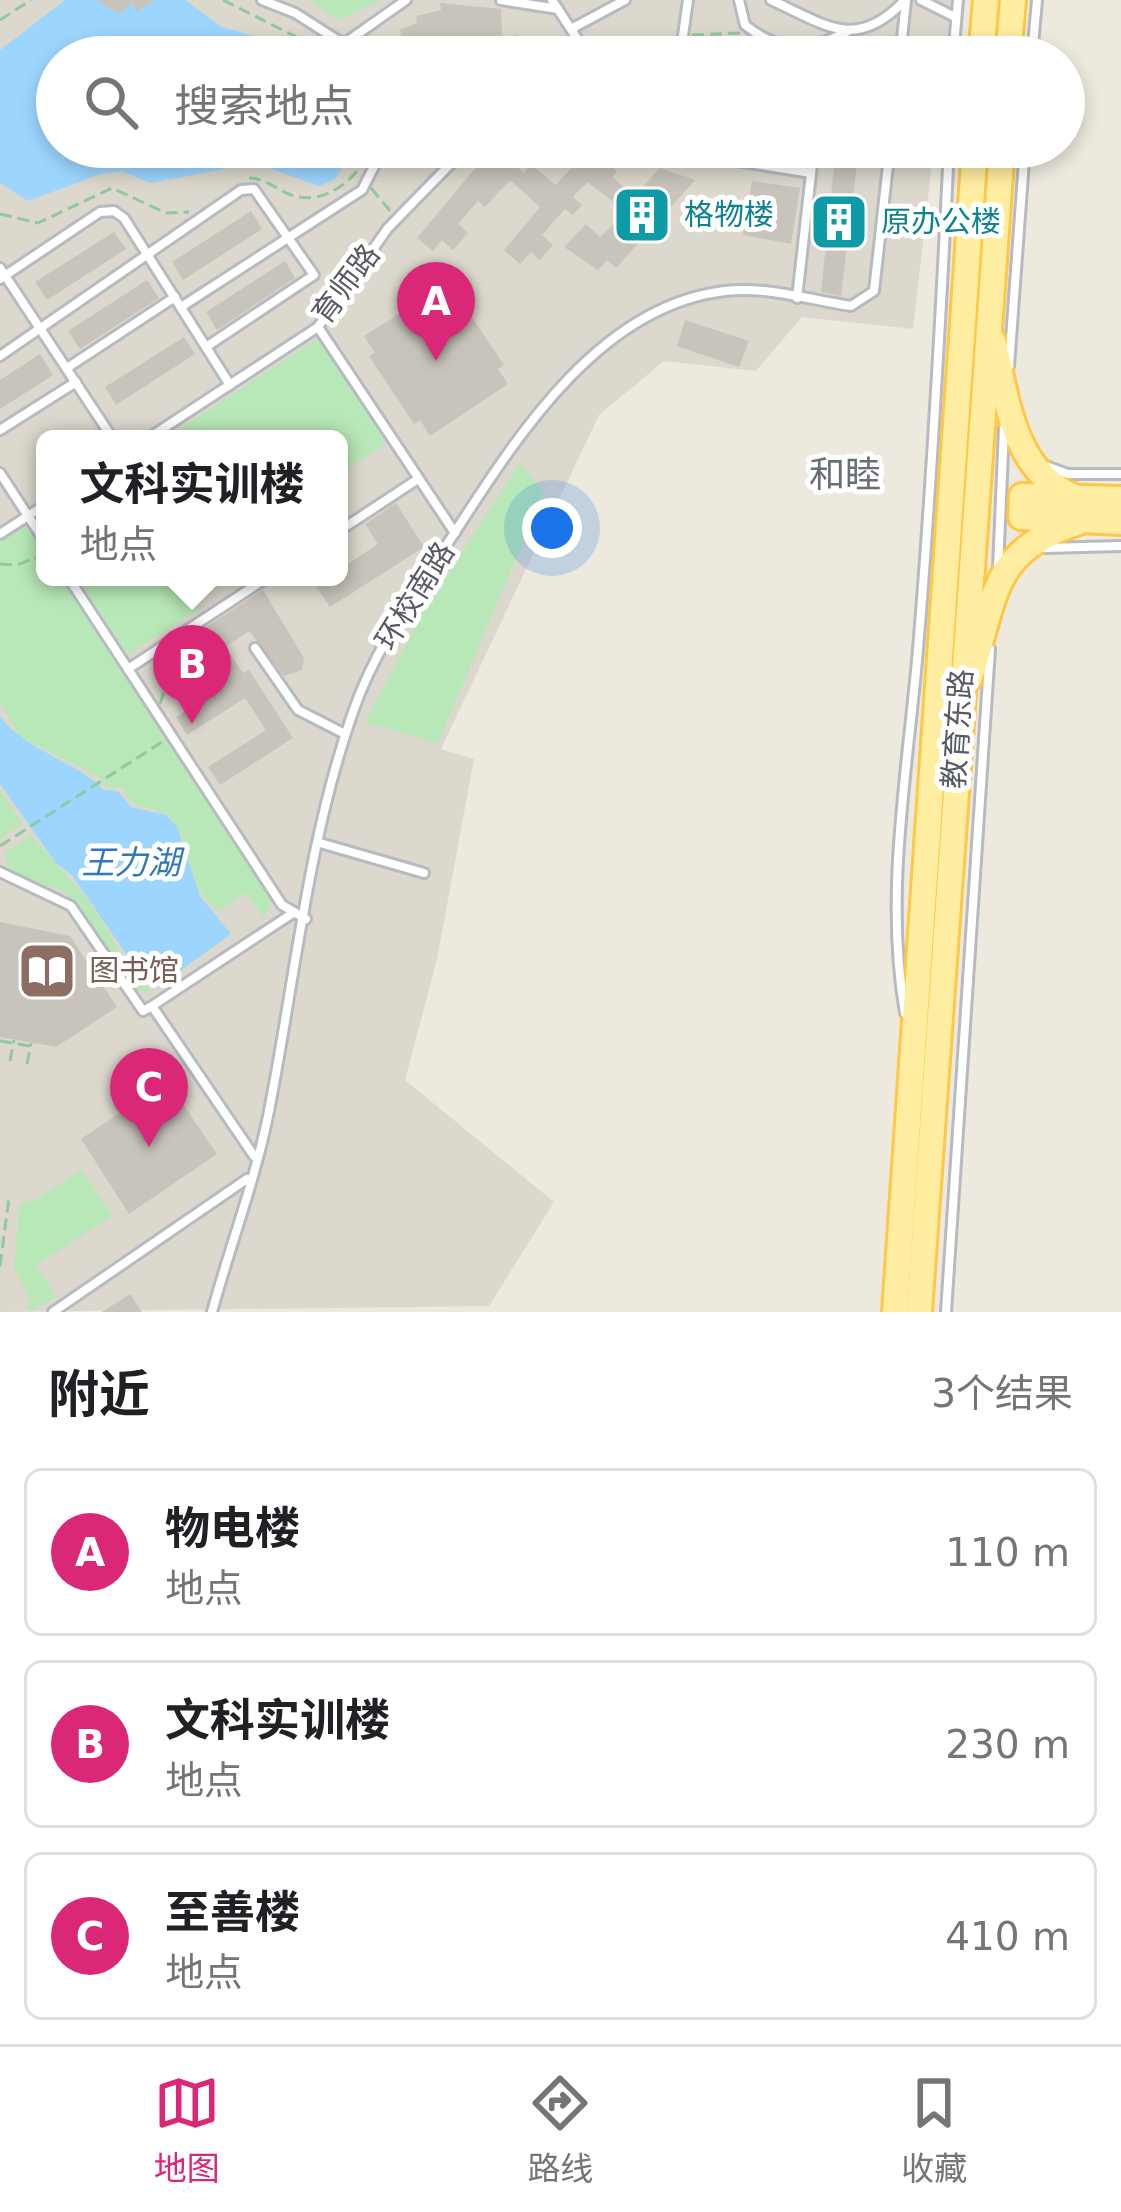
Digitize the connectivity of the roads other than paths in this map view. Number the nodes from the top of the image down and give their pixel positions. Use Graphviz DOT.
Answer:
graph roads {
  1 [pos="262,0"];
  2 [pos="406,0"];
  3 [pos="502,0"];
  4 [pos="626,0"];
  5 [pos="688,0"];
  6 [pos="739,0"];
  7 [pos="771,0"];
  8 [pos="905,0"];
  9 [pos="921,0"];
  10 [pos="958,0"];
  11 [pos="986,0"];
  12 [pos="1013,0"];
  13 [pos="1037,0"];
  14 [pos="555,4"];
  15 [pos="956,17"];
  16 [pos="571,29"];
  17 [pos="848,31"];
  18 [pos="331,36"];
  19 [pos="354,36"];
  20 [pos="576,36"];
  21 [pos="684,36"];
  22 [pos="759,36"];
  23 [pos="840,36"];
  24 [pos="902,36"];
  25 [pos="955,36"];
  26 [pos="983,36"];
  27 [pos="1010,36"];
  28 [pos="1034,36"];
  29 [pos="373,168"];
  30 [pos="446,168"];
  31 [pos="782,168"];
  32 [pos="812,168"];
  33 [pos="888,168"];
  34 [pos="948,168"];
  35 [pos="972,168"];
  36 [pos="1001,168"];
  37 [pos="1023,168"];
  38 [pos="811,173"];
  39 [pos="288,237"];
  40 [pos="148,254"];
  41 [pos="2,274"];
  42 [pos="175,297"];
  43 [pos="797,298"];
  44 [pos="181,307"];
  45 [pos="318,327"];
  46 [pos="990,327"];
  47 [pos="40,329"];
  48 [pos="206,347"];
  49 [pos="0,356"];
  50 [pos="67,368"];
  51 [pos="1008,379"];
  52 [pos="76,382"];
  53 [pos="230,385"];
  54 [pos="0,430"];
  55 [pos="107,430"];
  56 [pos="160,430"];
  57 [pos="0,473"];
  58 [pos="1121,474"];
  59 [pos="418,479"];
  60 [pos="5,490"];
  61 [pos="1121,499"];
  62 [pos="1079,510"];
  63 [pos="36,511"];
  64 [pos="28,516"];
  65 [pos="1121,522"];
  66 [pos="348,525"];
  67 [pos="36,528"];
  68 [pos="454,533"];
  69 [pos="0,534"];
  70 [pos="1121,546"];
  71 [pos="74,586"];
  72 [pos="254,586"];
  73 [pos="998,589"];
  74 [pos="255,648"];
  75 [pos="128,669"];
  76 [pos="959,706"];
  77 [pos="345,734"];
  78 [pos="320,843"];
  79 [pos="424,873"];
  80 [pos="2,874"];
  81 [pos="293,914"];
  82 [pos="306,919"];
  83 [pos="152,1006"];
  84 [pos="910,1041"];
  85 [pos="255,1158"];
  86 [pos="248,1179"];
  87 [pos="53,1312"];
  88 [pos="212,1312"];
  89 [pos="895,1312"];
  90 [pos="919,1312"];
  91 [pos="946,1312"];
  1 -- 18 [label="lane"];
  2 -- 19 [label="lane"];
  3 -- 14 [label="lane"];
  4 -- 16 [label="lane"];
  5 -- 21 [label="lane"];
  6 -- 22 [label="lane"];
  7 -- 17 [label="lane"];
  8 -- 17 [label="lane"];
  8 -- 24 [label="lane"];
  9 -- 15 [label="lane"];
  10 -- 15 [label="lane"];
  11 -- 26 [label="main road"];
  12 -- 27 [label="main road"];
  13 -- 28 [label="lane"];
  14 -- 16 [label="lane"];
  15 -- 25 [label="lane"];
  16 -- 20 [label="lane"];
  17 -- 23 [label="lane"];
  29 -- 39 [label="lane"];
  30 -- 45 [label="lane, 育师路"];
  31 -- 38 [label="lane"];
  32 -- 38 [label="lane"];
  33 -- 43 [label="lane, 环校南路"];
  34 -- 84 [label="lane"];
  35 -- 84 [label="main road, 教育东路"];
  36 -- 46 [label="main road, 教育东路"];
  37 -- 51 [label="lane"];
  38 -- 43 [label="lane"];
  39 -- 40 [label="lane"];
  39 -- 44 [label="lane"];
  39 -- 48 [label="lane"];
  40 -- 41 [label="lane"];
  40 -- 42 [label="lane"];
  40 -- 47 [label="lane"];
  41 -- 47 [label="lane"];
  42 -- 44 [label="lane"];
  42 -- 50 [label="lane"];
  43 -- 68 [label="lane, 环校南路"];
  44 -- 48 [label="lane"];
  45 -- 53 [label="lane, 育师路"];
  45 -- 59 [label="lane"];
  46 -- 51 [label="main road"];
  46 -- 76 [label="main road, 教育东路"];
  47 -- 49 [label="lane"];
  47 -- 50 [label="lane"];
  48 -- 53 [label="lane"];
  50 -- 52 [label="lane"];
  51 -- 58 [label="lane"];
  51 -- 62 [label="main road"];
  51 -- 73 [label="lane"];
  52 -- 54 [label="lane"];
  52 -- 55 [label="lane"];
  53 -- 56 [label="lane, 育师路"];
  57 -- 60 [label="lane"];
  59 -- 66 [label="lane"];
  59 -- 68 [label="lane"];
  60 -- 64 [label="lane"];
  61 -- 62 [label="main road"];
  62 -- 65 [label="main road"];
  62 -- 73 [label="main road"];
  63 -- 64 [label="lane"];
  64 -- 67 [label="lane"];
  64 -- 69 [label="lane"];
  68 -- 77 [label="lane, 环校南路"];
  70 -- 73 [label="lane"];
  71 -- 75 [label="lane"];
  72 -- 75 [label="lane"];
  73 -- 76 [label="main road"];
  73 -- 91 [label="lane"];
  74 -- 77 [label="lane"];
  75 -- 81 [label="lane"];
  76 -- 90 [label="main road, 教育东路"];
  77 -- 78 [label="lane, 环校南路"];
  78 -- 79 [label="lane"];
  78 -- 82 [label="lane, 环校南路"];
  80 -- 83 [label="lane"];
  81 -- 82 [label="lane"];
  81 -- 83 [label="lane"];
  82 -- 85 [label="lane, 环校南路"];
  83 -- 85 [label="lane"];
  84 -- 89 [label="main road, 教育东路"];
  85 -- 86 [label="lane, 环校南路"];
  86 -- 87 [label="lane"];
  86 -- 88 [label="lane, 环校南路"];
}
